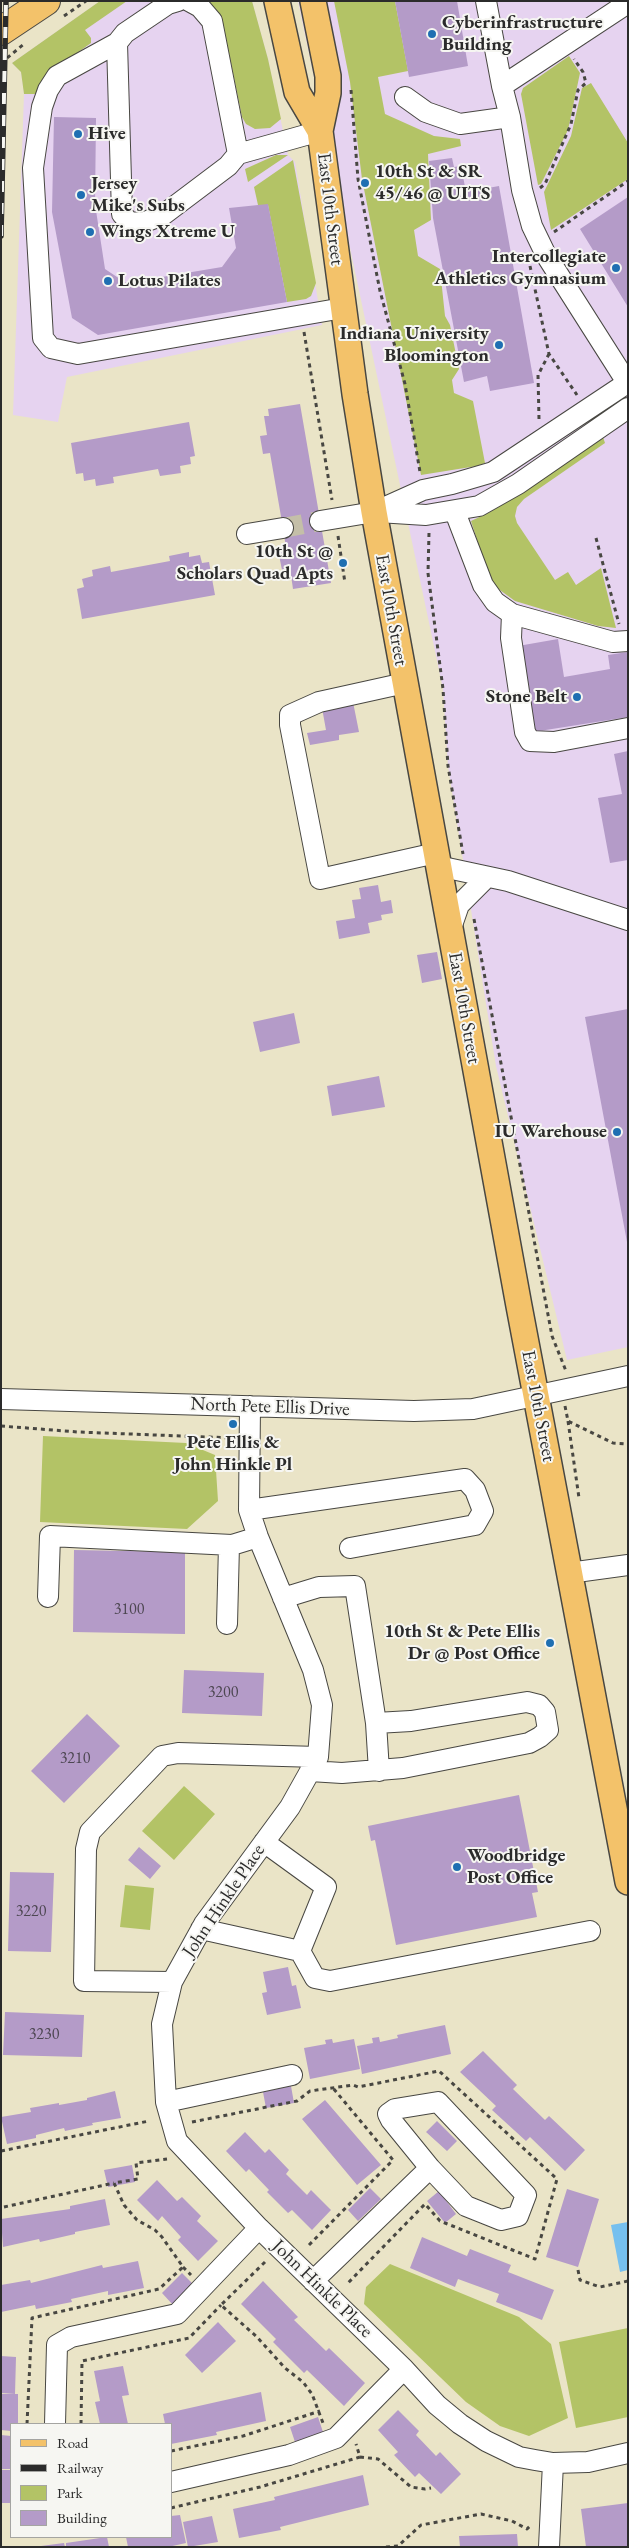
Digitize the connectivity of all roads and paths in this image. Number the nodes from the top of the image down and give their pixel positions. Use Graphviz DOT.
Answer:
graph roads {
  1 [pos="46,1"];
  2 [pos="178,1"];
  3 [pos="189,1"];
  4 [pos="277,1"];
  5 [pos="313,1"];
  6 [pos="486,1"];
  7 [pos="625,10"];
  8 [pos="1,31"];
  9 [pos="117,43"];
  10 [pos="580,53"];
  11 [pos="350,82"];
  12 [pos="502,86"];
  13 [pos="405,97"];
  14 [pos="510,117"];
  15 [pos="320,131"];
  16 [pos="238,154"];
  17 [pos="628,181"];
  18 [pos="537,190"];
  19 [pos="549,236"];
  20 [pos="343,308"];
  21 [pos="302,315"];
  22 [pos="627,383"];
  23 [pos="581,401"];
  24 [pos="628,408"];
  25 [pos="540,421"];
  26 [pos="423,490"];
  27 [pos="374,512"];
  28 [pos="455,512"];
  29 [pos="426,515"];
  30 [pos="328,520"];
  31 [pos="283,528"];
  32 [pos="247,534"];
  33 [pos="596,538"];
  34 [pos="345,582"];
  35 [pos="512,614"];
  36 [pos="626,641"];
  37 [pos="405,683"];
  38 [pos="628,728"];
  39 [pos="437,860"];
  40 [pos="466,872"];
  41 [pos="487,877"];
  42 [pos="469,893"];
  43 [pos="628,920"];
  44 [pos="450,931"];
  45 [pos="628,1376"];
  46 [pos="562,1389"];
  47 [pos="537,1394"];
  48 [pos="1,1399"];
  49 [pos="250,1406"];
  50 [pos="1,1426"];
  51 [pos="233,1438"];
  52 [pos="628,1444"];
  53 [pos="249,1510"];
  54 [pos="258,1537"];
  55 [pos="229,1545"];
  56 [pos="350,1548"];
  57 [pos="628,1566"];
  58 [pos="569,1573"];
  59 [pos="48,1597"];
  60 [pos="283,1598"];
  61 [pos="226,1624"];
  62 [pos="376,1723"];
  63 [pos="314,1764"];
  64 [pos="379,1771"];
  65 [pos="264,1842"];
  66 [pos="624,1843"];
  67 [pos="628,1882"];
  68 [pos="201,1929"];
  69 [pos="590,1930"];
  70 [pos="300,1951"];
  71 [pos="172,1982"];
  72 [pos="292,2075"];
  73 [pos="332,2088"];
  74 [pos="166,2102"];
  75 [pos="149,2121"];
  76 [pos="1,2151"];
  77 [pos="167,2159"];
  78 [pos="430,2168"];
  79 [pos="114,2183"];
  80 [pos="4,2207"];
  81 [pos="259,2228"];
  82 [pos="308,2245"];
  83 [pos="265,2262"];
  84 [pos="578,2270"];
  85 [pos="313,2281"];
  86 [pos="628,2281"];
  87 [pos="221,2305"];
  88 [pos="404,2369"];
  89 [pos="320,2411"];
  90 [pos="26,2423"];
  91 [pos="55,2423"];
  92 [pos="81,2423"];
  93 [pos="331,2423"];
  94 [pos="172,2451"];
  95 [pos="628,2453"];
  96 [pos="360,2457"];
  97 [pos="553,2463"];
  98 [pos="172,2482"];
  99 [pos="431,2488"];
  100 [pos="538,2518"];
  101 [pos="386,2547"];
  102 [pos="549,2547"];
  1 -- 8 [label="highway"];
  2 -- 9 [label="street"];
  3 -- 16 [label="street"];
  4 -- 15 [label="main road, East 10th Street"];
  5 -- 15 [label="main road, East 10th Street"];
  6 -- 12 [label="street"];
  7 -- 12 [label="street"];
  9 -- 16 [label="street"];
  9 -- 21 [label="street"];
  10 -- 18 [label="path"];
  11 -- 26 [label="path"];
  12 -- 14 [label="street"];
  13 -- 14 [label="street"];
  14 -- 22 [label="street"];
  15 -- 16 [label="street"];
  15 -- 20 [label="main road, East 10th Street"];
  17 -- 19 [label="path"];
  20 -- 21 [label="street"];
  20 -- 27 [label="main road, East 10th Street"];
  21 -- 30 [label="path"];
  22 -- 26 [label="street"];
  23 -- 25 [label="path"];
  24 -- 28 [label="street"];
  26 -- 27 [label="street"];
  27 -- 29 [label="street"];
  27 -- 30 [label="street"];
  27 -- 37 [label="main road, East 10th Street"];
  28 -- 29 [label="street"];
  28 -- 35 [label="street"];
  29 -- 40 [label="path"];
  30 -- 34 [label="path"];
  31 -- 32 [label="street"];
  33 -- 36 [label="path"];
  35 -- 36 [label="street"];
  35 -- 38 [label="street"];
  37 -- 39 [label="main road, East 10th Street"];
  37 -- 39 [label="street"];
  39 -- 40 [label="street"];
  39 -- 44 [label="main road, East 10th Street"];
  40 -- 41 [label="street"];
  41 -- 42 [label="street"];
  41 -- 43 [label="street"];
  42 -- 44 [label="street"];
  42 -- 46 [label="path"];
  44 -- 47 [label="main road, East 10th Street"];
  45 -- 46 [label="street, North Pete Ellis Drive"];
  46 -- 47 [label="street, North Pete Ellis Drive"];
  46 -- 52 [label="path"];
  47 -- 49 [label="street, North Pete Ellis Drive"];
  47 -- 58 [label="main road, East 10th Street"];
  48 -- 49 [label="street, North Pete Ellis Drive"];
  49 -- 53 [label="street, John Hinkle Place"];
  50 -- 51 [label="path"];
  53 -- 54 [label="street, John Hinkle Place"];
  53 -- 56 [label="street"];
  54 -- 55 [label="street"];
  54 -- 60 [label="street, John Hinkle Place"];
  55 -- 59 [label="street"];
  55 -- 61 [label="street"];
  57 -- 58 [label="street"];
  58 -- 66 [label="main road, East 10th Street"];
  60 -- 62 [label="street"];
  60 -- 63 [label="street, John Hinkle Place"];
  62 -- 64 [label="street"];
  62 -- 64 [label="street"];
  63 -- 64 [label="street"];
  63 -- 65 [label="street, John Hinkle Place"];
  63 -- 71 [label="street"];
  65 -- 68 [label="street, John Hinkle Place"];
  65 -- 70 [label="street"];
  66 -- 67 [label="main road, East 10th Street"];
  68 -- 70 [label="street"];
  68 -- 71 [label="street, John Hinkle Place"];
  69 -- 70 [label="street"];
  71 -- 74 [label="street, John Hinkle Place"];
  72 -- 74 [label="street"];
  73 -- 82 [label="path"];
  74 -- 81 [label="street, John Hinkle Place"];
  75 -- 76 [label="path"];
  77 -- 79 [label="path"];
  78 -- 78 [label="street"];
  78 -- 85 [label="street"];
  79 -- 80 [label="path"];
  79 -- 90 [label="path"];
  81 -- 85 [label="street, John Hinkle Place"];
  81 -- 91 [label="street"];
  83 -- 87 [label="path"];
  84 -- 86 [label="path"];
  85 -- 88 [label="street, John Hinkle Place"];
  87 -- 89 [label="path"];
  87 -- 92 [label="path"];
  88 -- 97 [label="street, John Hinkle Place"];
  88 -- 98 [label="street"];
  89 -- 93 [label="path"];
  89 -- 94 [label="path"];
  95 -- 97 [label="street, John Hinkle Place"];
  96 -- 99 [label="path"];
  97 -- 102 [label="street"];
  100 -- 101 [label="path"];
}
